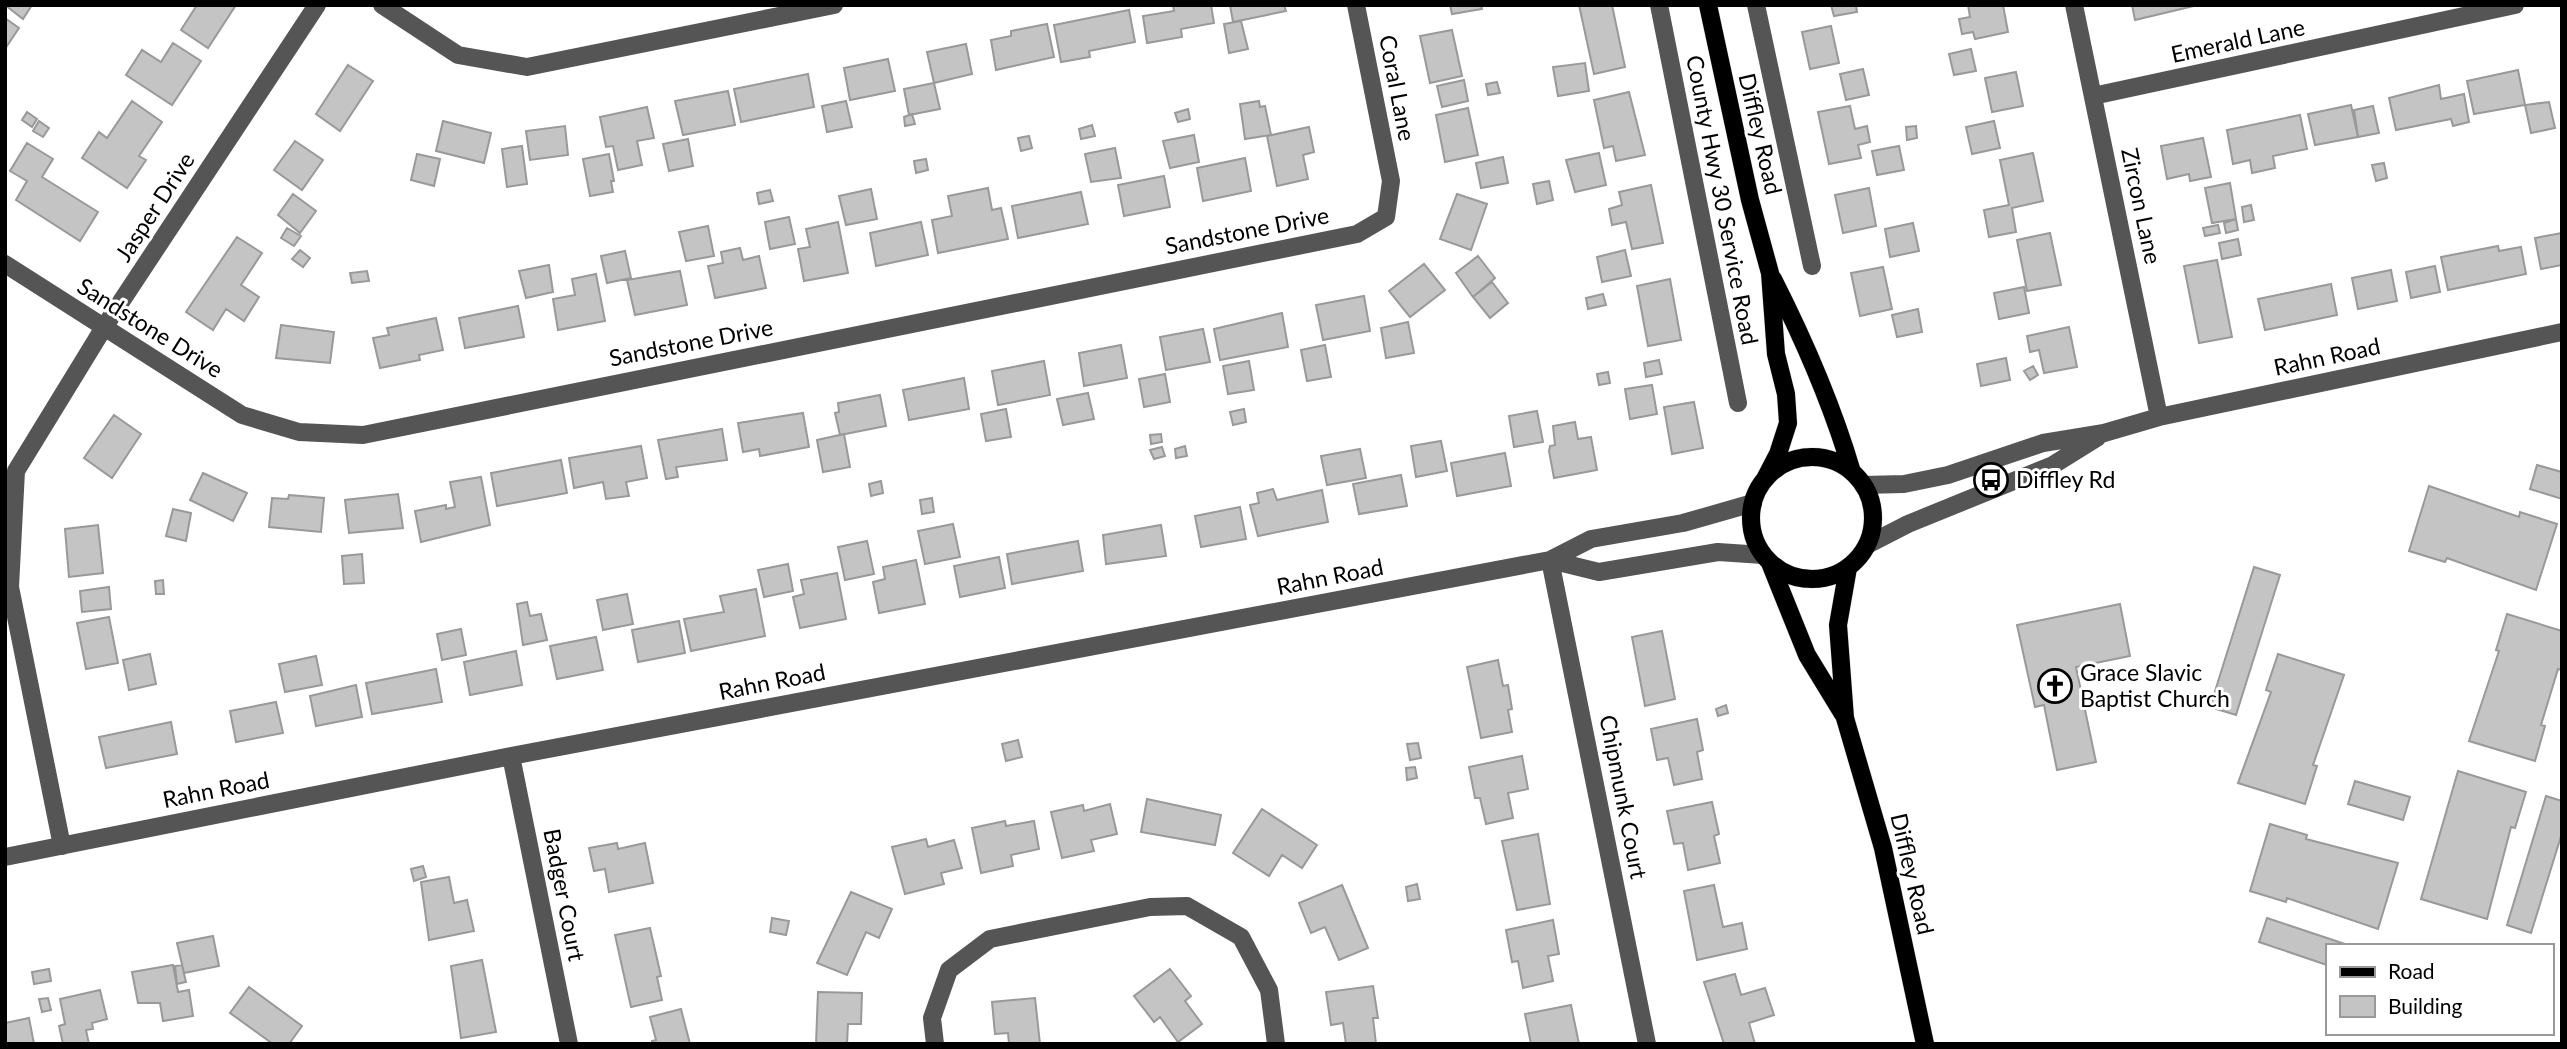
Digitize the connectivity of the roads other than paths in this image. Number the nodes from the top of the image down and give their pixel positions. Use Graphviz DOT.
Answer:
graph roads {
  1 [pos="317,5"];
  2 [pos="382,5"];
  3 [pos="834,5"];
  4 [pos="1356,5"];
  5 [pos="1659,5"];
  6 [pos="1708,5"];
  7 [pos="1756,5"];
  8 [pos="2074,5"];
  9 [pos="2515,5"];
  10 [pos="2093,96"];
  11 [pos="1391,181"];
  12 [pos="5,264"];
  13 [pos="1812,266"];
  14 [pos="1770,273"];
  15 [pos="103,329"];
  16 [pos="2562,332"];
  17 [pos="1738,403"];
  18 [pos="2158,416"];
  19 [pos="2104,433"];
  20 [pos="1858,478"];
  21 [pos="1765,479"];
  22 [pos="1753,503"];
  23 [pos="1867,545"];
  24 [pos="1767,559"];
  25 [pos="1550,560"];
  26 [pos="1848,568"];
  27 [pos="8,587"];
  28 [pos="1846,718"];
  29 [pos="511,756"];
  30 [pos="62,846"];
  31 [pos="5,857"];
  32 [pos="569,1044"];
  33 [pos="935,1044"];
  34 [pos="1276,1044"];
  35 [pos="1647,1044"];
  36 [pos="1925,1044"];
  1 -- 15 [label="street, Jasper Drive"];
  2 -- 3 [label="street"];
  4 -- 11 [label="street, Coral Lane"];
  5 -- 17 [label="street, County Hwy 30 Service Road"];
  6 -- 14 [label="main road, Diffley Road"];
  7 -- 13 [label="street"];
  8 -- 10 [label="street, Zircon Lane"];
  9 -- 10 [label="street, Emerald Lane"];
  10 -- 18 [label="street, Zircon Lane"];
  11 -- 15 [label="street, Sandstone Drive"];
  12 -- 15 [label="street, Sandstone Drive"];
  14 -- 20 [label="main road, Diffley Road"];
  14 -- 21 [label="main road, Diffley Road"];
  15 -- 27 [label="street, Jasper Drive"];
  16 -- 18 [label="street, Rahn Road"];
  18 -- 19 [label="street, Rahn Road"];
  19 -- 20 [label="street, Rahn Road"];
  19 -- 23 [label="street, Rahn Road"];
  20 -- 21 [label="main road"];
  20 -- 23 [label="main road"];
  21 -- 22 [label="main road"];
  22 -- 24 [label="main road"];
  22 -- 25 [label="street, Rahn Road"];
  23 -- 26 [label="main road"];
  24 -- 25 [label="street, Rahn Road"];
  24 -- 26 [label="main road"];
  24 -- 28 [label="main road, Diffley Road"];
  25 -- 29 [label="street, Rahn Road"];
  25 -- 35 [label="street, Chipmunk Court"];
  26 -- 28 [label="main road, Diffley Road"];
  27 -- 30 [label="street, Jasper Drive"];
  28 -- 36 [label="main road, Diffley Road"];
  29 -- 30 [label="street, Rahn Road"];
  29 -- 32 [label="street, Badger Court"];
  30 -- 31 [label="street, Rahn Road"];
  33 -- 34 [label="street"];
}
